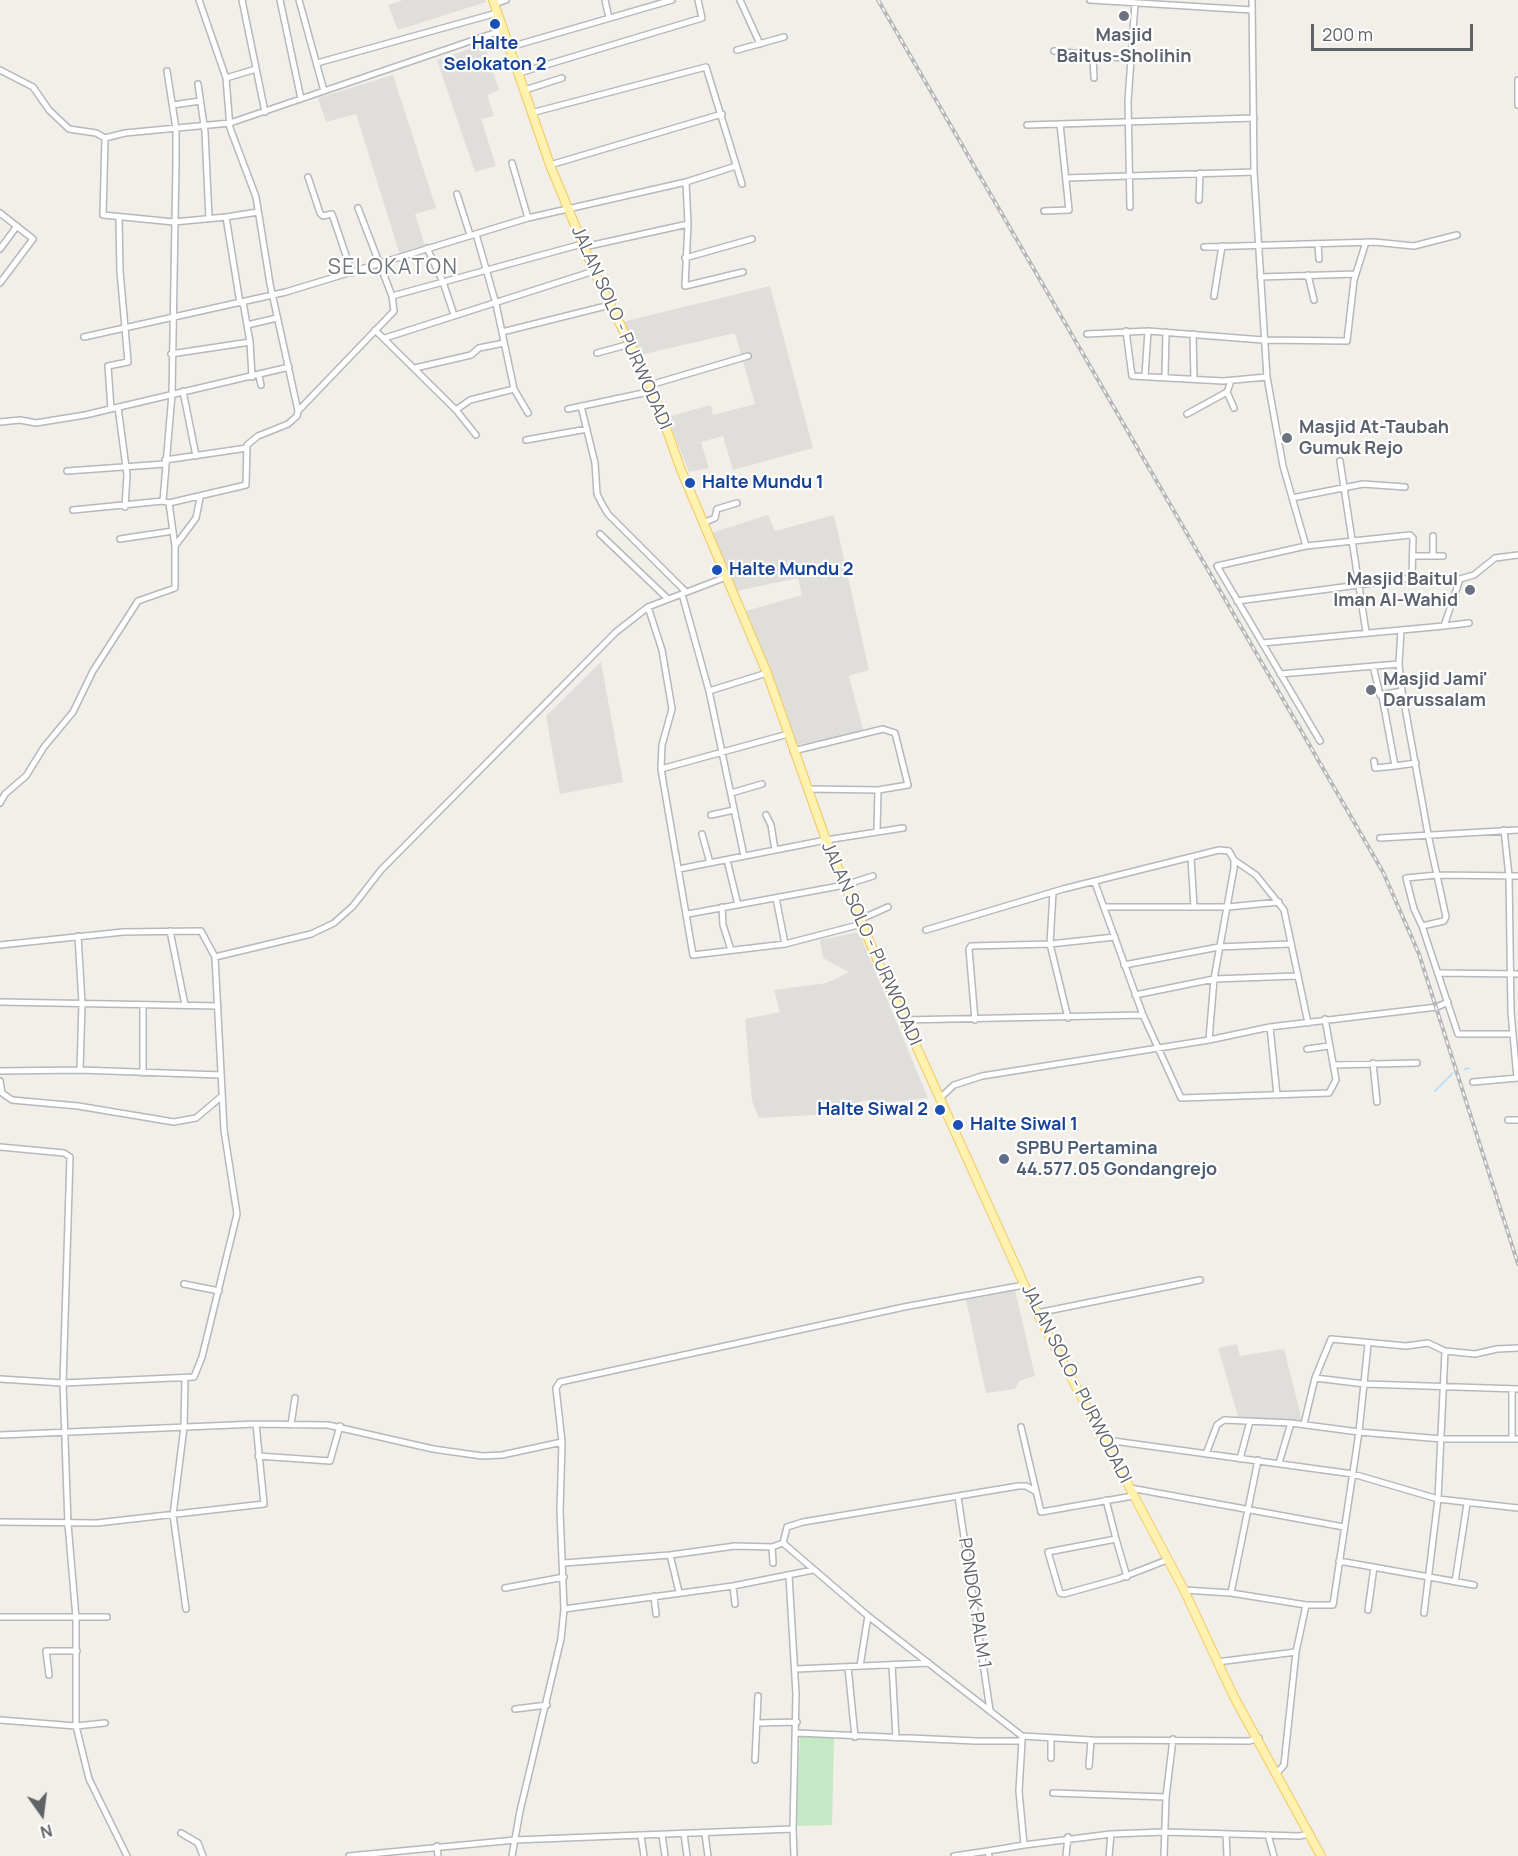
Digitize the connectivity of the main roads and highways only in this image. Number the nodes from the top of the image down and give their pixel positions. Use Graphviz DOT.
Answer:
graph roads {
  1 [pos="494,2"];
  2 [pos="1321,1856"];
  1 -- 2 [label="main road, JALAN SOLO - PURWODADI"];
}
